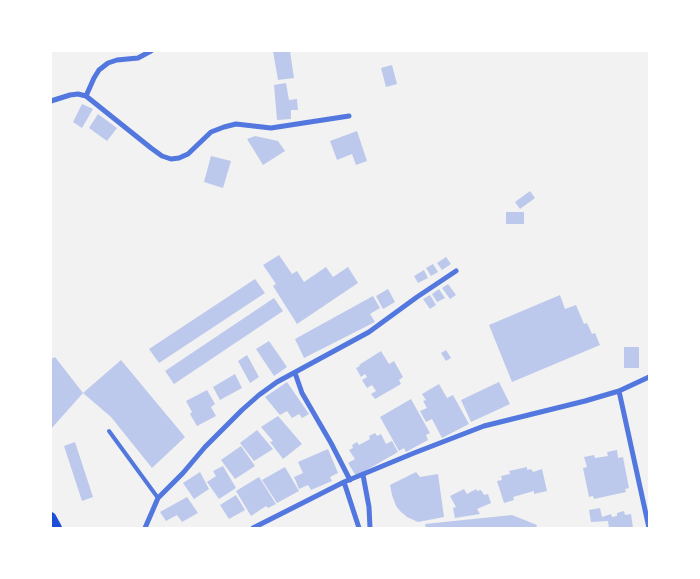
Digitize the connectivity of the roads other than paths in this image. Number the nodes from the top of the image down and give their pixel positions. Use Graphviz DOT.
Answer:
graph roads {
  1 [pos="150,51"];
  2 [pos="86,96"];
  3 [pos="51,101"];
  4 [pos="349,116"];
  5 [pos="456,271"];
  6 [pos="295,373"];
  7 [pos="649,377"];
  8 [pos="619,391"];
  9 [pos="109,431"];
  10 [pos="363,475"];
  11 [pos="347,481"];
  12 [pos="158,498"];
  13 [pos="51,517"];
  14 [pos="57,528"];
  15 [pos="145,528"];
  16 [pos="253,528"];
  17 [pos="360,528"];
  18 [pos="370,528"];
  19 [pos="649,528"];
  1 -- 2 [label="street"];
  2 -- 3 [label="street"];
  2 -- 4 [label="street"];
  5 -- 6 [label="street"];
  6 -- 11 [label="street"];
  6 -- 12 [label="street"];
  7 -- 8 [label="street"];
  8 -- 10 [label="street"];
  8 -- 19 [label="street"];
  9 -- 12 [label="lane"];
  10 -- 11 [label="street"];
  10 -- 18 [label="street"];
  11 -- 16 [label="street"];
  11 -- 17 [label="street"];
  12 -- 15 [label="street"];
  13 -- 14 [label="main road"];
}
